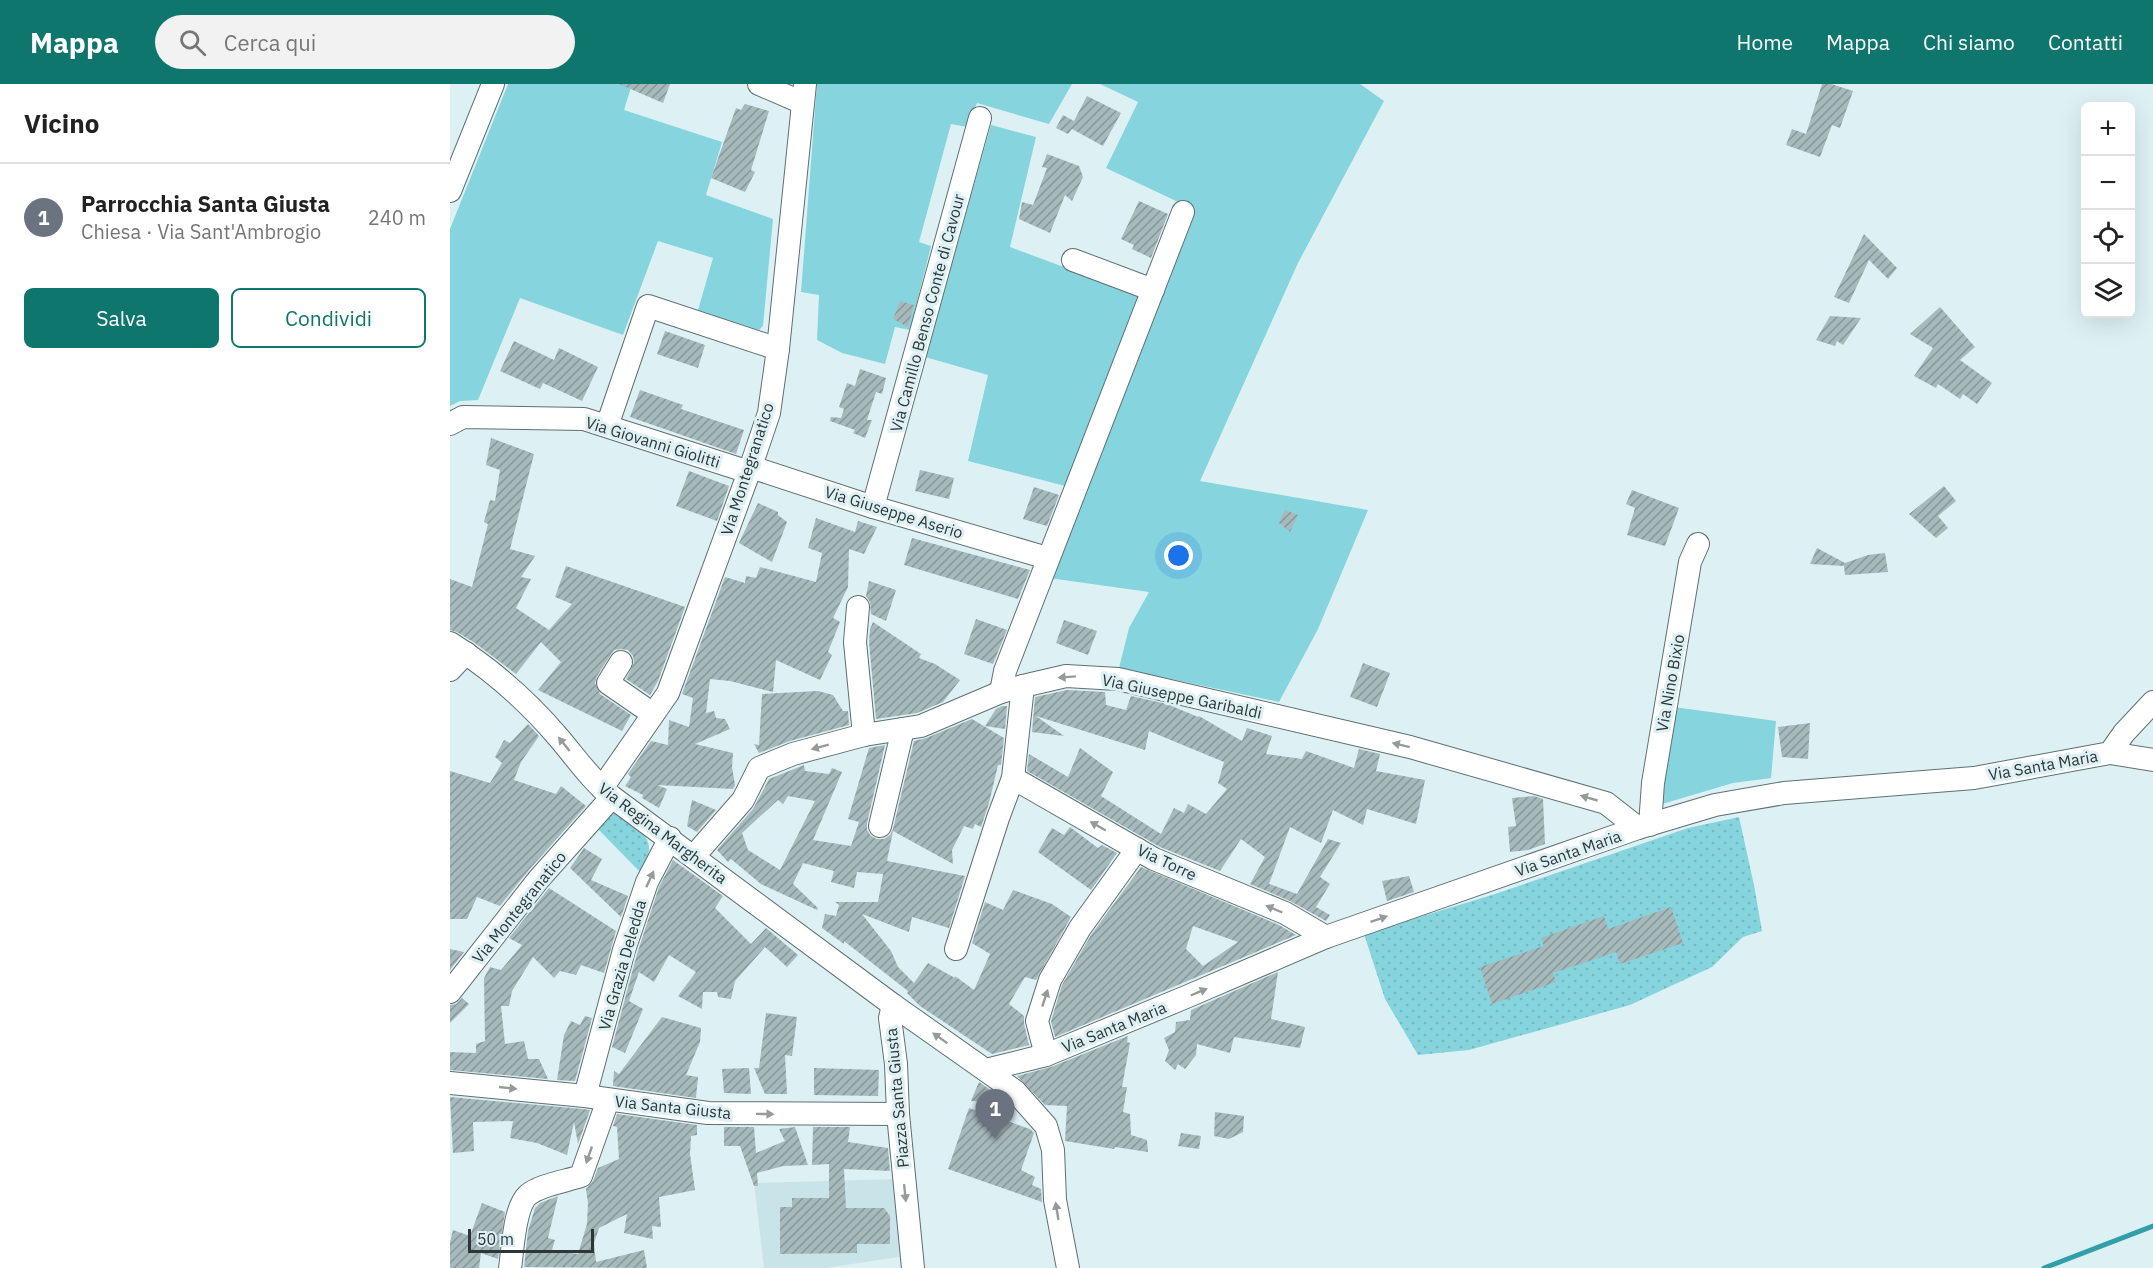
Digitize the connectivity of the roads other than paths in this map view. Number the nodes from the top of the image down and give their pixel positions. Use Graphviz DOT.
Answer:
graph roads {
  1 [pos="493,84"];
  2 [pos="759,84"];
  3 [pos="804,93"];
  4 [pos="980,118"];
  5 [pos="450,191"];
  6 [pos="1183,212"];
  7 [pos="1073,260"];
  8 [pos="1153,290"];
  9 [pos="778,349"];
  10 [pos="450,424"];
  11 [pos="607,426"];
  12 [pos="750,470"];
  13 [pos="873,507"];
  14 [pos="1698,544"];
  15 [pos="1037,555"];
  16 [pos="858,607"];
  17 [pos="458,648"];
  18 [pos="621,662"];
  19 [pos="450,670"];
  20 [pos="1023,686"];
  21 [pos="1001,692"];
  22 [pos="2153,702"];
  23 [pos="653,714"];
  24 [pos="903,729"];
  25 [pos="864,735"];
  26 [pos="2110,753"];
  27 [pos="2153,759"];
  28 [pos="1013,778"];
  29 [pos="607,792"];
  30 [pos="880,826"];
  31 [pos="1644,826"];
  32 [pos="670,838"];
  33 [pos="1137,849"];
  34 [pos="694,856"];
  35 [pos="1326,936"];
  36 [pos="956,949"];
  37 [pos="450,992"];
  38 [pos="893,1005"];
  39 [pos="1046,1054"];
  40 [pos="986,1070"];
  41 [pos="450,1083"];
  42 [pos="585,1096"];
  43 [pos="608,1100"];
  44 [pos="898,1114"];
  45 [pos="510,1268"];
  46 [pos="913,1268"];
  47 [pos="1068,1268"];
  1 -- 5 [label="street"];
  2 -- 3 [label="street"];
  3 -- 9 [label="street, Via Montegranatico"];
  4 -- 13 [label="street, Via Camillo Benso Conte di Cavour"];
  6 -- 8 [label="street"];
  7 -- 8 [label="street"];
  8 -- 21 [label="street"];
  9 -- 11 [label="street"];
  9 -- 12 [label="street, Via Montegranatico"];
  10 -- 11 [label="street, Via Giovanni Giolitti"];
  11 -- 12 [label="street, Via Giovanni Giolitti"];
  12 -- 13 [label="street, Via Giuseppe Aserio"];
  12 -- 23 [label="street, Via Montegranatico"];
  13 -- 15 [label="street, Via Giuseppe Aserio"];
  14 -- 31 [label="street, Via Nino Bixio"];
  16 -- 25 [label="street"];
  17 -- 19 [label="street"];
  29 -- 17 [label="street, Via Regina Margherita, one-way"];
  18 -- 23 [label="street"];
  20 -- 21 [label="street, Via Giuseppe Garibaldi"];
  20 -- 28 [label="street"];
  31 -- 20 [label="street, Via Giuseppe Garibaldi, one-way"];
  21 -- 24 [label="street, Via Giuseppe Garibaldi"];
  22 -- 26 [label="street, Via Santa Maria"];
  23 -- 29 [label="street, Via Montegranatico"];
  24 -- 25 [label="street, Via Giuseppe Garibaldi"];
  24 -- 30 [label="street"];
  25 -- 34 [label="street, Via Giuseppe Garibaldi, one-way"];
  26 -- 27 [label="street"];
  26 -- 31 [label="street, Via Santa Maria"];
  33 -- 28 [label="street, Via Torre, one-way"];
  28 -- 36 [label="street"];
  29 -- 32 [label="street, Via Regina Margherita"];
  29 -- 37 [label="street, Via Montegranatico"];
  35 -- 31 [label="street, Via Santa Maria, one-way"];
  32 -- 34 [label="street, Via Regina Margherita"];
  42 -- 32 [label="street, Via Grazia Deledda, one-way"];
  35 -- 33 [label="street, Via Torre, one-way"];
  39 -- 33 [label="street, one-way"];
  34 -- 38 [label="street, Via Regina Margherita"];
  39 -- 35 [label="street, Via Santa Maria, one-way"];
  40 -- 38 [label="street, Piazza Santa Giusta, one-way"];
  38 -- 44 [label="street, Piazza Santa Giusta"];
  39 -- 40 [label="street, Via Santa Maria"];
  47 -- 40 [label="street, Piazza Santa Giusta, one-way"];
  41 -- 42 [label="street, Via Santa Giusta, one-way"];
  42 -- 43 [label="street, Via Santa Giusta"];
  43 -- 44 [label="street, Via Santa Giusta, one-way"];
  43 -- 45 [label="street, one-way"];
  44 -- 46 [label="street, Piazza Santa Giusta, one-way"];
}
